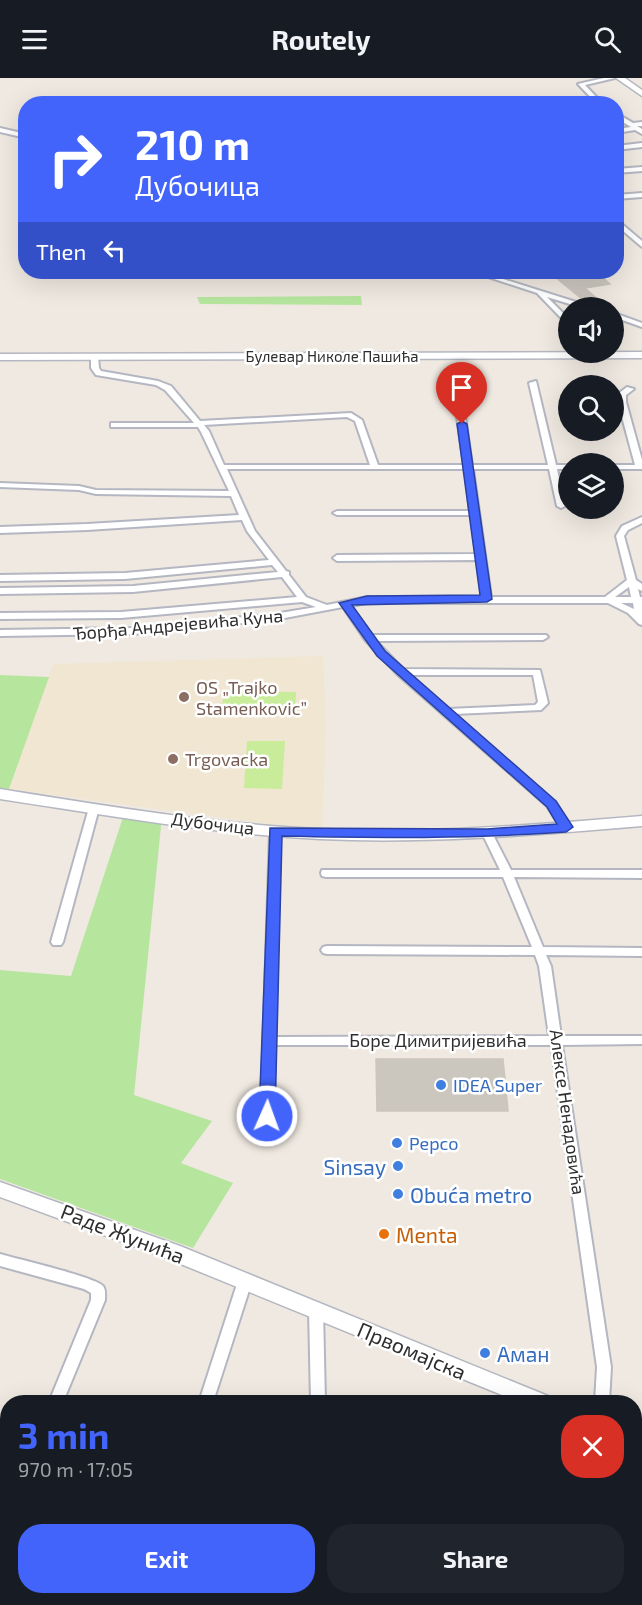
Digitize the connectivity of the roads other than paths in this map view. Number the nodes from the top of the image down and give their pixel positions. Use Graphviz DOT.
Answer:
graph roads {
  1 [pos="612,78"];
  2 [pos="621,78"];
  3 [pos="642,94"];
  4 [pos="593,96"];
  5 [pos="624,122"];
  6 [pos="638,127"];
  7 [pos="0,130"];
  8 [pos="18,134"];
  9 [pos="642,145"];
  10 [pos="624,147"];
  11 [pos="642,169"];
  12 [pos="624,170"];
  13 [pos="642,195"];
  14 [pos="624,196"];
  15 [pos="624,228"];
  16 [pos="642,245"];
  17 [pos="498,279"];
  18 [pos="539,292"];
  19 [pos="558,298"];
  20 [pos="558,312"];
  21 [pos="624,319"];
  22 [pos="642,326"];
  23 [pos="558,354"];
  24 [pos="624,355"];
  25 [pos="642,355"];
  26 [pos="0,357"];
  27 [pos="94,357"];
  28 [pos="533,383"];
  29 [pos="630,389"];
  30 [pos="456,399"];
  31 [pos="199,424"];
  32 [pos="114,425"];
  33 [pos="222,466"];
  34 [pos="552,467"];
  35 [pos="558,467"];
  36 [pos="624,467"];
  37 [pos="641,467"];
  38 [pos="375,468"];
  39 [pos="468,468"];
  40 [pos="0,485"];
  41 [pos="558,493"];
  42 [pos="234,494"];
  43 [pos="337,513"];
  44 [pos="473,513"];
  45 [pos="243,517"];
  46 [pos="642,520"];
  47 [pos="0,530"];
  48 [pos="479,557"];
  49 [pos="337,558"];
  50 [pos="276,562"];
  51 [pos="286,574"];
  52 [pos="0,578"];
  53 [pos="631,581"];
  54 [pos="642,588"];
  55 [pos="0,591"];
  56 [pos="303,599"];
  57 [pos="487,599"];
  58 [pos="606,600"];
  59 [pos="639,600"];
  60 [pos="345,603"];
  61 [pos="326,606"];
  62 [pos="0,616"];
  63 [pos="642,621"];
  64 [pos="0,633"];
  65 [pos="543,637"];
  66 [pos="368,638"];
  67 [pos="400,672"];
  68 [pos="444,712"];
  69 [pos="0,794"];
  70 [pos="94,807"];
  71 [pos="642,821"];
  72 [pos="566,827"];
  73 [pos="275,831"];
  74 [pos="487,833"];
  75 [pos="326,873"];
  76 [pos="507,873"];
  77 [pos="642,874"];
  78 [pos="57,942"];
  79 [pos="539,949"];
  80 [pos="327,950"];
  81 [pos="642,952"];
  82 [pos="558,1040"];
  83 [pos="642,1040"];
  84 [pos="270,1041"];
  85 [pos="267,1116"];
  86 [pos="0,1189"];
  87 [pos="0,1260"];
  88 [pos="245,1281"];
  89 [pos="316,1310"];
  90 [pos="59,1395"];
  91 [pos="208,1395"];
  92 [pos="318,1395"];
  93 [pos="524,1395"];
  94 [pos="602,1395"];
  1 -- 4 [label="street"];
  2 -- 3 [label="street"];
  5 -- 6 [label="street"];
  7 -- 8 [label="street"];
  9 -- 10 [label="street"];
  11 -- 12 [label="street"];
  13 -- 14 [label="street"];
  15 -- 16 [label="street"];
  17 -- 18 [label="street"];
  18 -- 19 [label="street"];
  18 -- 20 [label="street"];
  21 -- 22 [label="street"];
  23 -- 27 [label="street, Булевар Николе Пашића"];
  24 -- 25 [label="street, Булевар Николе Пашића"];
  26 -- 27 [label="street, Булевар Николе Пашића"];
  27 -- 31 [label="street"];
  28 -- 34 [label="street"];
  29 -- 37 [label="street"];
  30 -- 39 [label="street"];
  31 -- 32 [label="street"];
  31 -- 33 [label="street"];
  31 -- 38 [label="street"];
  33 -- 38 [label="street"];
  33 -- 42 [label="street"];
  34 -- 35 [label="street"];
  34 -- 39 [label="street"];
  34 -- 41 [label="street"];
  36 -- 37 [label="street"];
  38 -- 39 [label="street"];
  39 -- 44 [label="street"];
  40 -- 42 [label="street"];
  42 -- 45 [label="street"];
  43 -- 44 [label="street"];
  44 -- 48 [label="street"];
  45 -- 47 [label="street"];
  45 -- 50 [label="street"];
  46 -- 53 [label="street"];
  48 -- 49 [label="street"];
  48 -- 57 [label="street"];
  50 -- 51 [label="street"];
  50 -- 52 [label="street"];
  51 -- 55 [label="street"];
  51 -- 56 [label="street"];
  53 -- 54 [label="street"];
  53 -- 58 [label="street"];
  53 -- 59 [label="street"];
  56 -- 61 [label="street"];
  56 -- 62 [label="street"];
  57 -- 58 [label="street, Ђорђа Андрејевића Куна"];
  57 -- 60 [label="street, Ђорђа Андрејевића Куна"];
  58 -- 59 [label="street, Ђорђа Андрејевића Куна"];
  58 -- 63 [label="street"];
  59 -- 63 [label="street"];
  60 -- 61 [label="street, Ђорђа Андрејевића Куна"];
  60 -- 66 [label="street"];
  61 -- 64 [label="street, Ђорђа Андрејевића Куна"];
  65 -- 66 [label="street"];
  66 -- 67 [label="street"];
  67 -- 68 [label="street"];
  67 -- 68 [label="street"];
  68 -- 72 [label="street"];
  69 -- 70 [label="street, Дубочица"];
  70 -- 73 [label="street, Дубочица"];
  70 -- 78 [label="street"];
  71 -- 72 [label="street, Дубочица"];
  72 -- 74 [label="street, Дубочица"];
  73 -- 74 [label="street, Дубочица"];
  73 -- 84 [label="street"];
  74 -- 76 [label="street, Алексе Ненадовића"];
  75 -- 76 [label="street"];
  76 -- 77 [label="street"];
  76 -- 79 [label="street, Алексе Ненадовића"];
  79 -- 80 [label="street"];
  79 -- 81 [label="street"];
  79 -- 82 [label="street, Алексе Ненадовића"];
  82 -- 83 [label="street, Боре Димитријевића"];
  82 -- 84 [label="street, Боре Димитријевића"];
  82 -- 94 [label="street, Алексе Ненадовића"];
  84 -- 85 [label="street"];
  86 -- 88 [label="street, Раде Жунића"];
  87 -- 90 [label="street"];
  88 -- 89 [label="street, Раде Жунића"];
  88 -- 91 [label="street"];
  89 -- 92 [label="street"];
  89 -- 93 [label="street, Првомајска"];
}
